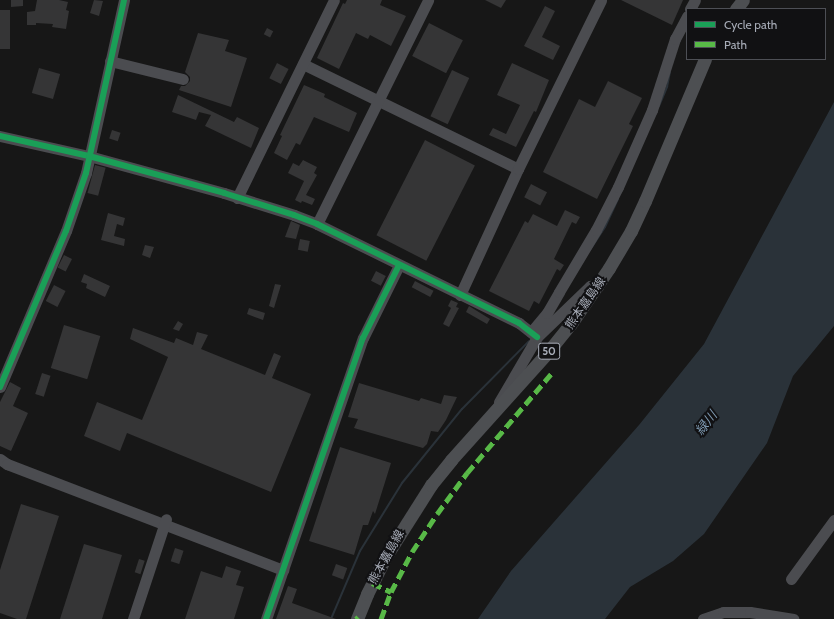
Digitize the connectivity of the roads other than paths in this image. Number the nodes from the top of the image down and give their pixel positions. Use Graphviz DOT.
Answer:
graph roads {
  1 [pos="124,0"];
  2 [pos="334,0"];
  3 [pos="428,0"];
  4 [pos="601,0"];
  5 [pos="743,0"];
  6 [pos="737,8"];
  7 [pos="686,18"];
  8 [pos="705,60"];
  9 [pos="110,61"];
  10 [pos="303,64"];
  11 [pos="183,79"];
  12 [pos="379,101"];
  13 [pos="0,136"];
  14 [pos="88,156"];
  15 [pos="518,169"];
  16 [pos="237,198"];
  17 [pos="317,224"];
  18 [pos="400,265"];
  19 [pos="598,287"];
  20 [pos="460,295"];
  21 [pos="534,334"];
  22 [pos="0,387"];
  23 [pos="492,415"];
  24 [pos="0,459"];
  25 [pos="834,520"];
  26 [pos="164,524"];
  27 [pos="283,570"];
  28 [pos="791,579"];
  29 [pos="133,619"];
  30 [pos="266,619"];
  31 [pos="358,619"];
  32 [pos="703,619"];
  33 [pos="793,619"];
  1 -- 9 [label="street"];
  2 -- 10 [label="street"];
  3 -- 12 [label="street"];
  4 -- 15 [label="street"];
  5 -- 6 [label="main road"];
  7 -- 21 [label="street"];
  8 -- 19 [label="main road, 熊本嘉島線 / 50"];
  9 -- 11 [label="street"];
  9 -- 14 [label="street"];
  10 -- 12 [label="street"];
  10 -- 16 [label="street"];
  12 -- 15 [label="street"];
  12 -- 17 [label="street"];
  13 -- 14 [label="street"];
  14 -- 16 [label="street"];
  14 -- 22 [label="street"];
  15 -- 20 [label="street"];
  16 -- 17 [label="street"];
  17 -- 18 [label="street"];
  18 -- 20 [label="street"];
  18 -- 27 [label="street"];
  19 -- 21 [label="street"];
  19 -- 23 [label="main road, 熊本嘉島線 / 50"];
  20 -- 21 [label="street"];
  21 -- 23 [label="street"];
  23 -- 31 [label="main road, 熊本嘉島線 / 50"];
  24 -- 26 [label="street"];
  25 -- 28 [label="street"];
  26 -- 27 [label="street"];
  26 -- 29 [label="street"];
  27 -- 30 [label="street"];
  32 -- 33 [label="street"];
}
